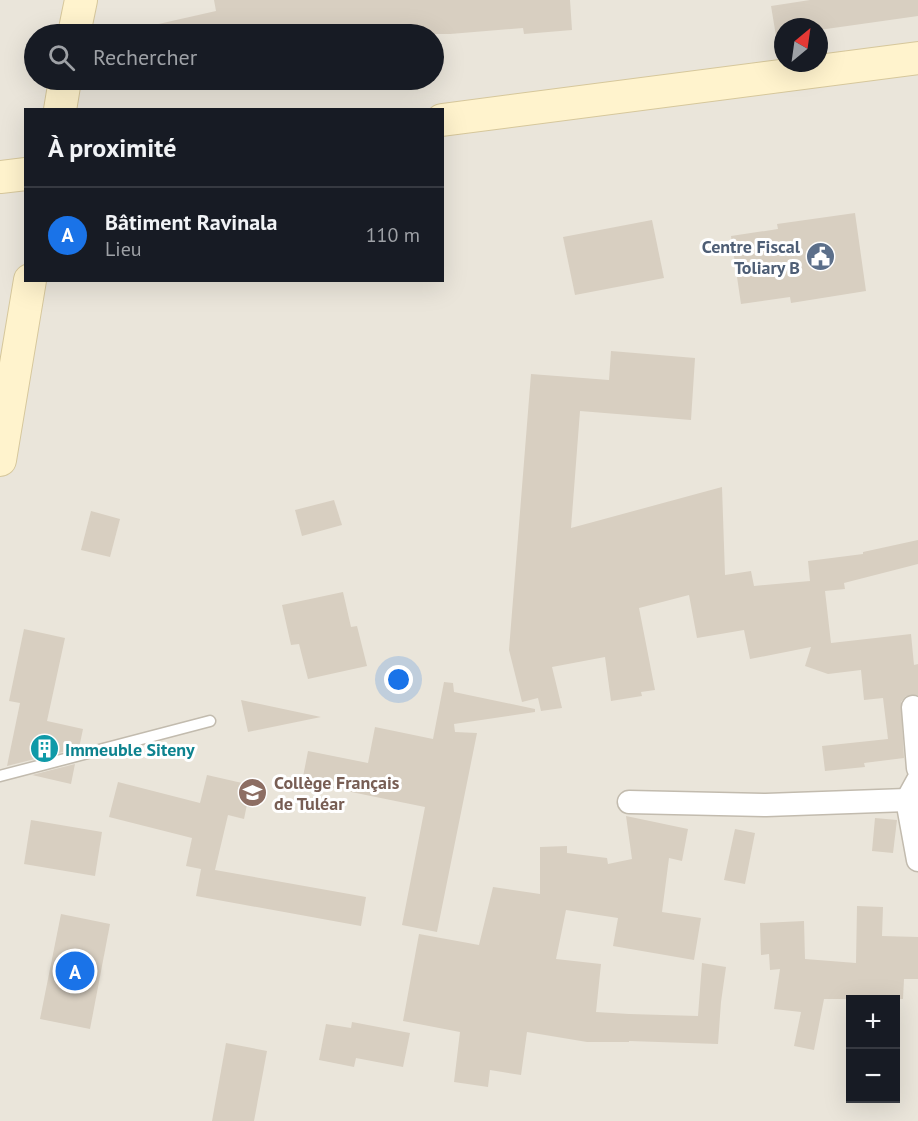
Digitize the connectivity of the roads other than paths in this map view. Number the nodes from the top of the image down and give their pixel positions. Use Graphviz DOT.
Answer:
graph roads {
  1 [pos="81,0"];
  2 [pos="76,24"];
  3 [pos="918,58"];
  4 [pos="63,90"];
  5 [pos="60,108"];
  6 [pos="444,120"];
  7 [pos="24,174"];
  8 [pos="0,177"];
  9 [pos="30,282"];
  10 [pos="0,460"];
  11 [pos="913,707"];
  12 [pos="210,721"];
  13 [pos="918,768"];
  14 [pos="0,776"];
  15 [pos="918,780"];
  16 [pos="907,800"];
  17 [pos="629,802"];
  18 [pos="918,860"];
  1 -- 2 [label="street"];
  3 -- 6 [label="street"];
  4 -- 5 [label="street"];
  7 -- 8 [label="street"];
  9 -- 10 [label="street"];
  11 -- 13 [label="street"];
  12 -- 14 [label="lane"];
  15 -- 16 [label="street"];
  16 -- 17 [label="street"];
  16 -- 18 [label="street"];
}
